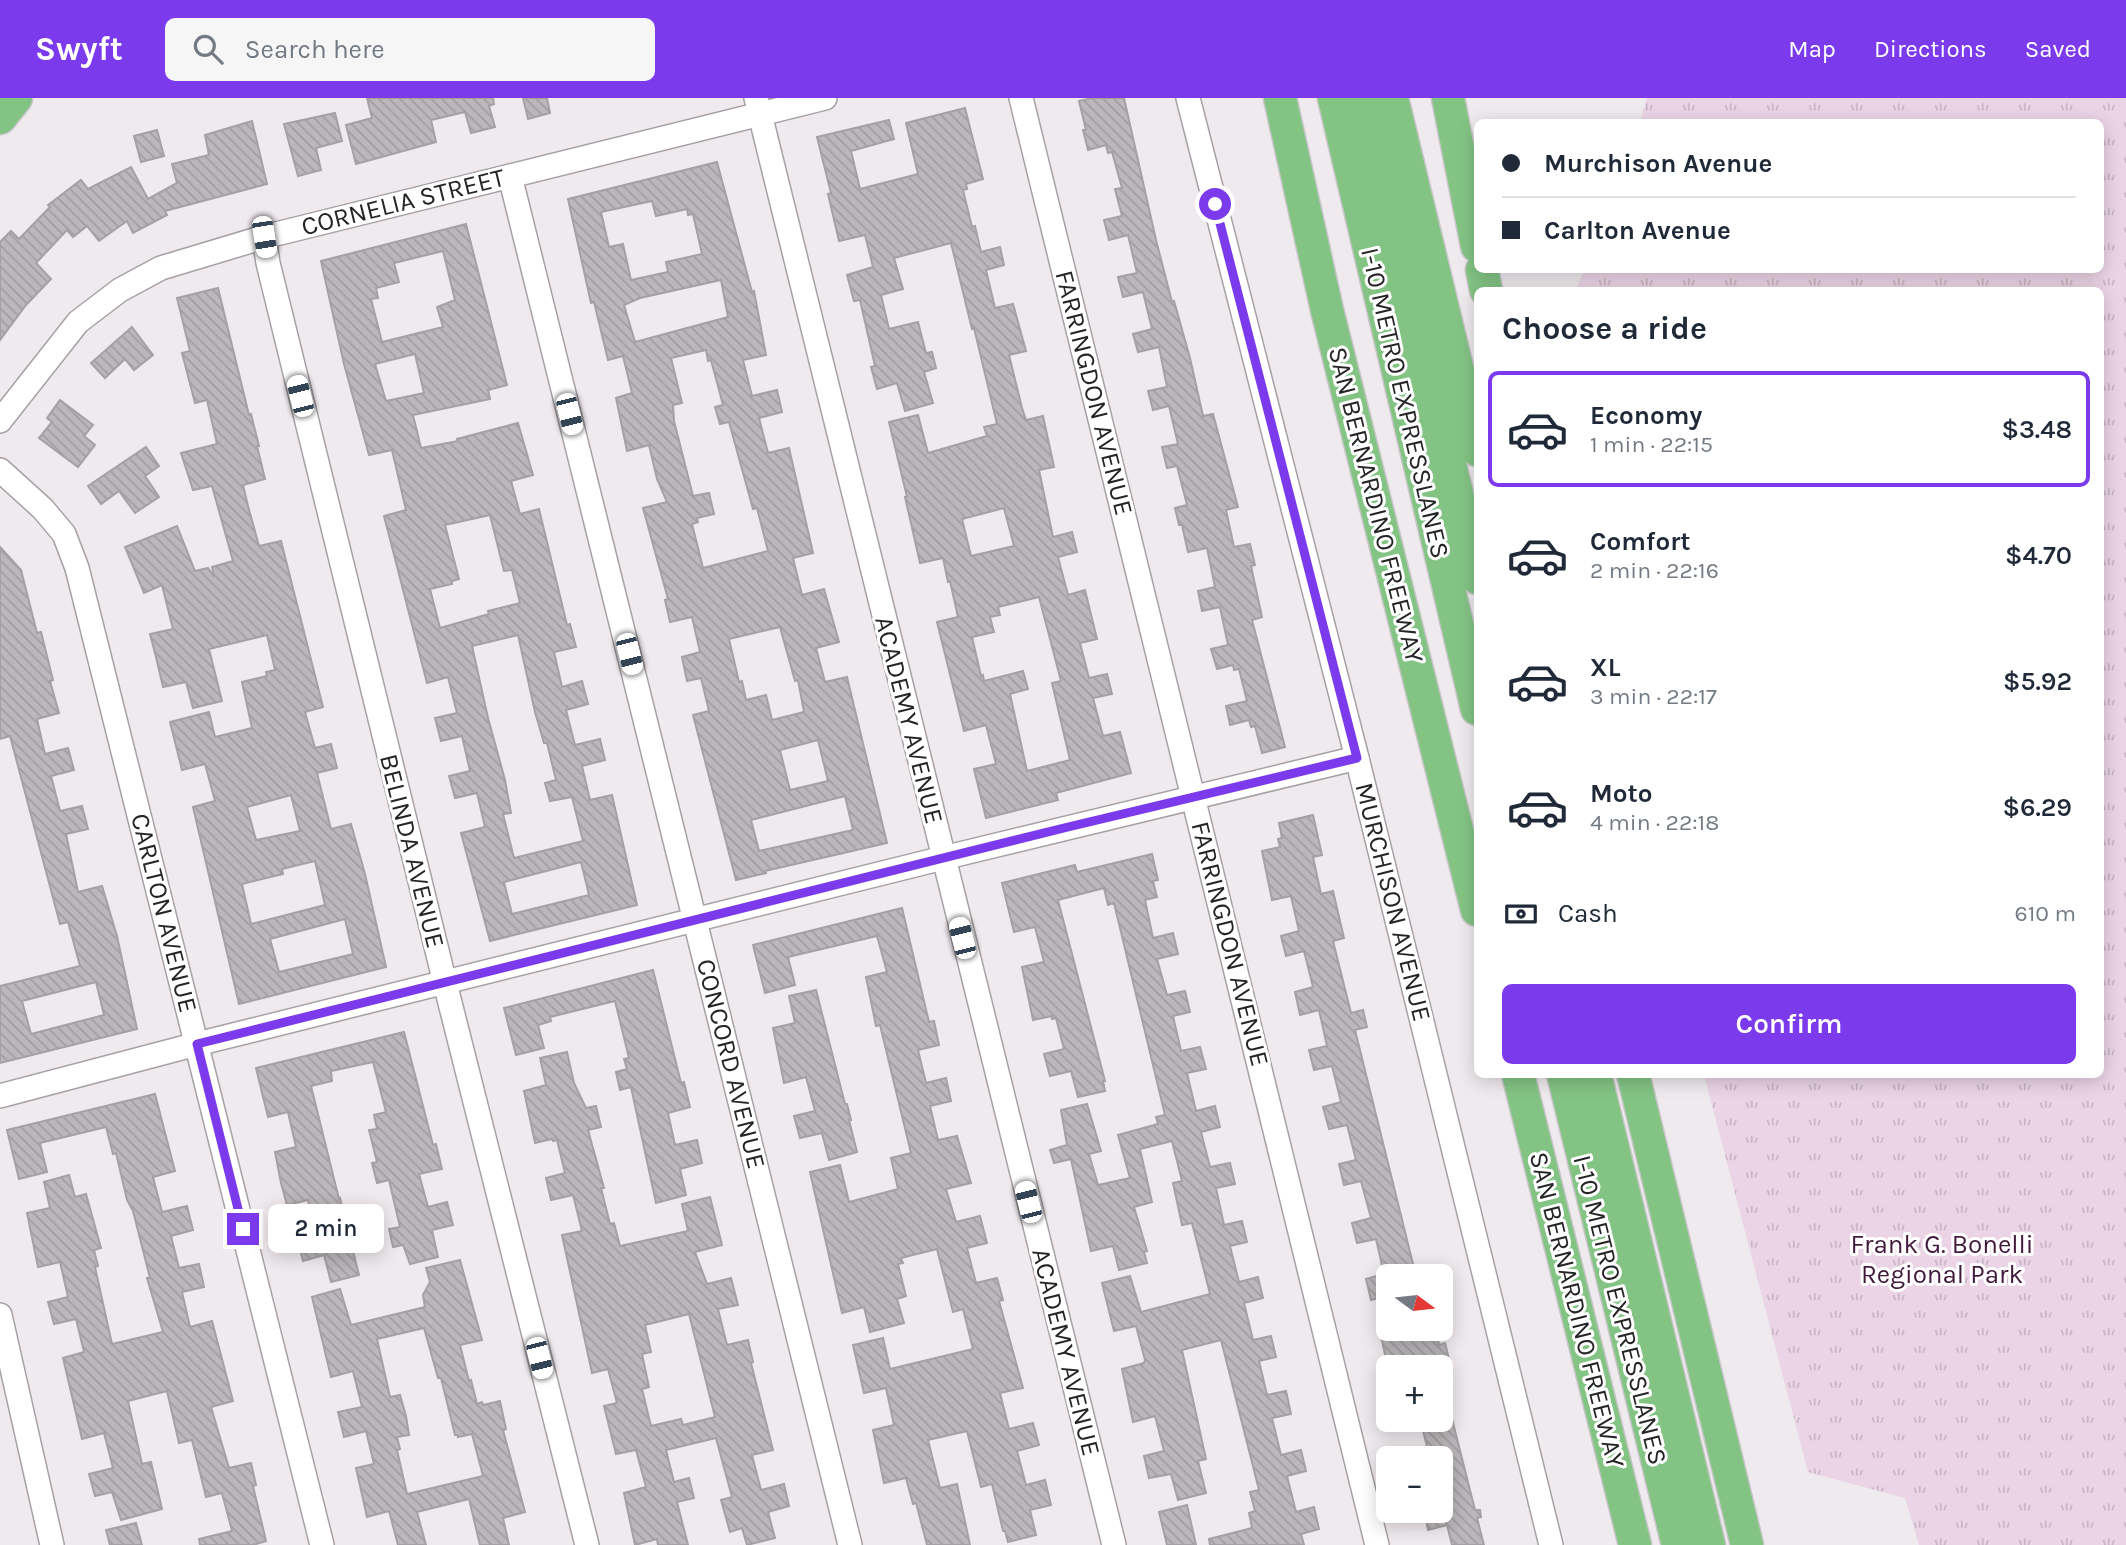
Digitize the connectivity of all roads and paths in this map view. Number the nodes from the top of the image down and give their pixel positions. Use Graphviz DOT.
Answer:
graph roads {
  1 [pos="16,98"];
  2 [pos="825,98"];
  3 [pos="1021,98"];
  4 [pos="1188,98"];
  5 [pos="1280,98"];
  6 [pos="1334,98"];
  7 [pos="1363,98"];
  8 [pos="1392,98"];
  9 [pos="1448,98"];
  10 [pos="758,106"];
  11 [pos="0,118"];
  12 [pos="510,176"];
  13 [pos="1474,231"];
  14 [pos="264,237"];
  15 [pos="0,421"];
  16 [pos="1474,438"];
  17 [pos="0,470"];
  18 [pos="1474,565"];
  19 [pos="1474,696"];
  20 [pos="1357,758"];
  21 [pos="1194,797"];
  22 [pos="943,858"];
  23 [pos="1474,898"];
  24 [pos="696,920"];
  25 [pos="445,983"];
  26 [pos="197,1044"];
  27 [pos="1519,1078"];
  28 [pos="1564,1078"];
  29 [pos="1596,1078"];
  30 [pos="1634,1078"];
  31 [pos="0,1096"];
  32 [pos="0,1315"];
  33 [pos="52,1545"];
  34 [pos="322,1545"];
  35 [pos="587,1545"];
  36 [pos="850,1545"];
  37 [pos="1114,1545"];
  38 [pos="1377,1545"];
  39 [pos="1552,1545"];
  40 [pos="1635,1545"];
  41 [pos="1678,1545"];
  42 [pos="1709,1545"];
  43 [pos="1747,1545"];
  1 -- 11 [label="highway"];
  2 -- 10 [label="street, CORNELIA STREET"];
  3 -- 21 [label="street, FARRINGDON AVENUE"];
  4 -- 20 [label="street, MURCHISON AVENUE"];
  5 -- 23 [label="highway, SAN BERNARDINO FREEWAY"];
  6 -- 19 [label="highway, I-10 METRO EXPRESSLANES"];
  7 -- 18 [label="highway, I-10 METRO EXPRESSLANES"];
  8 -- 16 [label="highway"];
  9 -- 13 [label="highway"];
  10 -- 12 [label="street, CORNELIA STREET"];
  10 -- 22 [label="street, ACADEMY AVENUE"];
  12 -- 14 [label="street, CORNELIA STREET"];
  12 -- 24 [label="street, CONCORD AVENUE"];
  14 -- 15 [label="street, CORNELIA STREET"];
  14 -- 25 [label="street, BELINDA AVENUE"];
  17 -- 26 [label="street, CARLTON AVENUE"];
  20 -- 21 [label="street"];
  20 -- 39 [label="street, MURCHISON AVENUE"];
  21 -- 22 [label="street"];
  21 -- 38 [label="street, FARRINGDON AVENUE"];
  22 -- 24 [label="street"];
  22 -- 37 [label="street, ACADEMY AVENUE"];
  24 -- 25 [label="street"];
  24 -- 36 [label="street, CONCORD AVENUE"];
  25 -- 26 [label="street"];
  25 -- 35 [label="street, BELINDA AVENUE"];
  26 -- 31 [label="street"];
  26 -- 34 [label="street, CARLTON AVENUE"];
  27 -- 40 [label="highway, SAN BERNARDINO FREEWAY"];
  28 -- 41 [label="highway, I-10 METRO EXPRESSLANES"];
  29 -- 42 [label="highway, I-10 METRO EXPRESSLANES"];
  30 -- 43 [label="highway"];
  32 -- 33 [label="street"];
}
